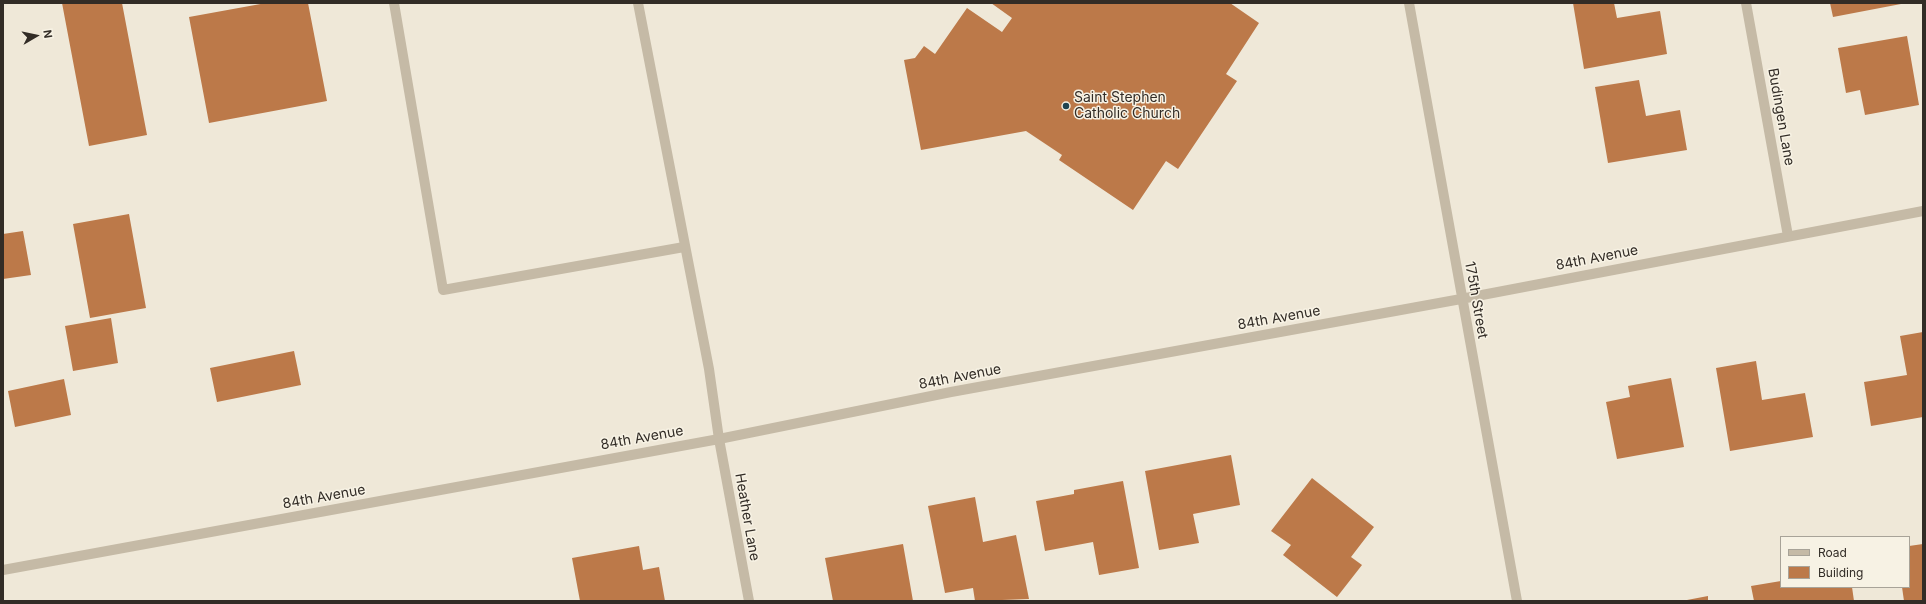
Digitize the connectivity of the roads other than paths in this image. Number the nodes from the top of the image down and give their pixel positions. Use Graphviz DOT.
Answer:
graph roads {
  1 [pos="394,3"];
  2 [pos="638,3"];
  3 [pos="1409,3"];
  4 [pos="1746,3"];
  5 [pos="1923,211"];
  6 [pos="1788,236"];
  7 [pos="684,247"];
  8 [pos="1461,299"];
  9 [pos="719,438"];
  10 [pos="3,570"];
  11 [pos="748,601"];
  12 [pos="1517,601"];
  1 -- 7 [label="street"];
  2 -- 7 [label="street, Heather Lane"];
  3 -- 8 [label="street, 175th Street"];
  4 -- 6 [label="street, Budingen Lane"];
  5 -- 6 [label="street, 84th Avenue"];
  6 -- 8 [label="street, 84th Avenue"];
  7 -- 9 [label="street, Heather Lane"];
  8 -- 9 [label="street, 84th Avenue"];
  8 -- 12 [label="street, 175th Street"];
  9 -- 10 [label="street, 84th Avenue"];
  9 -- 11 [label="street, Heather Lane"];
}
